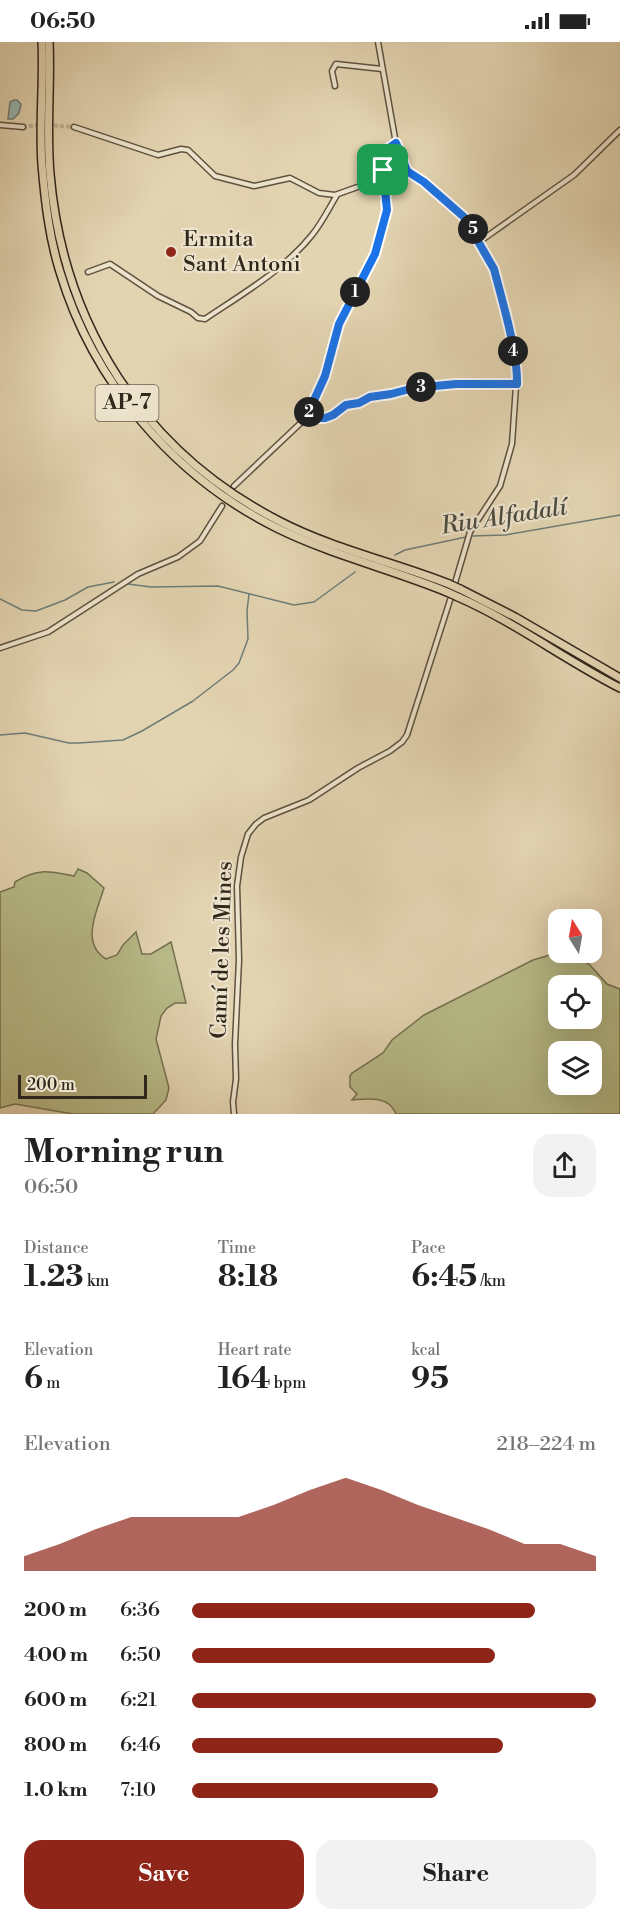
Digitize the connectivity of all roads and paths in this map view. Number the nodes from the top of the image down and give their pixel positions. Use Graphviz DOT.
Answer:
graph roads {
  1 [pos="42,42"];
  2 [pos="49,42"];
  3 [pos="378,42"];
  4 [pos="382,69"];
  5 [pos="335,86"];
  6 [pos="0,125"];
  7 [pos="23,127"];
  8 [pos="74,127"];
  9 [pos="620,130"];
  10 [pos="396,143"];
  11 [pos="383,170"];
  12 [pos="336,194"];
  13 [pos="479,242"];
  14 [pos="88,272"];
  15 [pos="517,384"];
  16 [pos="306,418"];
  17 [pos="234,486"];
  18 [pos="222,506"];
  19 [pos="453,590"];
  20 [pos="0,648"];
  21 [pos="620,678"];
  22 [pos="620,688"];
  23 [pos="234,1114"];
  1 -- 19 [label="highway, AP-7"];
  2 -- 19 [label="highway, AP-7"];
  3 -- 4 [label="street, Camí de les Mines"];
  4 -- 5 [label="street"];
  4 -- 10 [label="street, Camí de les Mines"];
  6 -- 7 [label="street"];
  8 -- 12 [label="street"];
  9 -- 13 [label="street"];
  10 -- 11 [label="street"];
  10 -- 13 [label="street, Camí de les Mines"];
  11 -- 12 [label="street"];
  11 -- 16 [label="street"];
  12 -- 14 [label="street"];
  13 -- 15 [label="street, Camí de les Mines"];
  15 -- 16 [label="street"];
  15 -- 19 [label="street, Camí de les Mines"];
  16 -- 17 [label="street"];
  18 -- 20 [label="street"];
  19 -- 21 [label="highway, AP-7"];
  19 -- 22 [label="highway, AP-7"];
  19 -- 23 [label="street, Camí de les Mines"];
}
